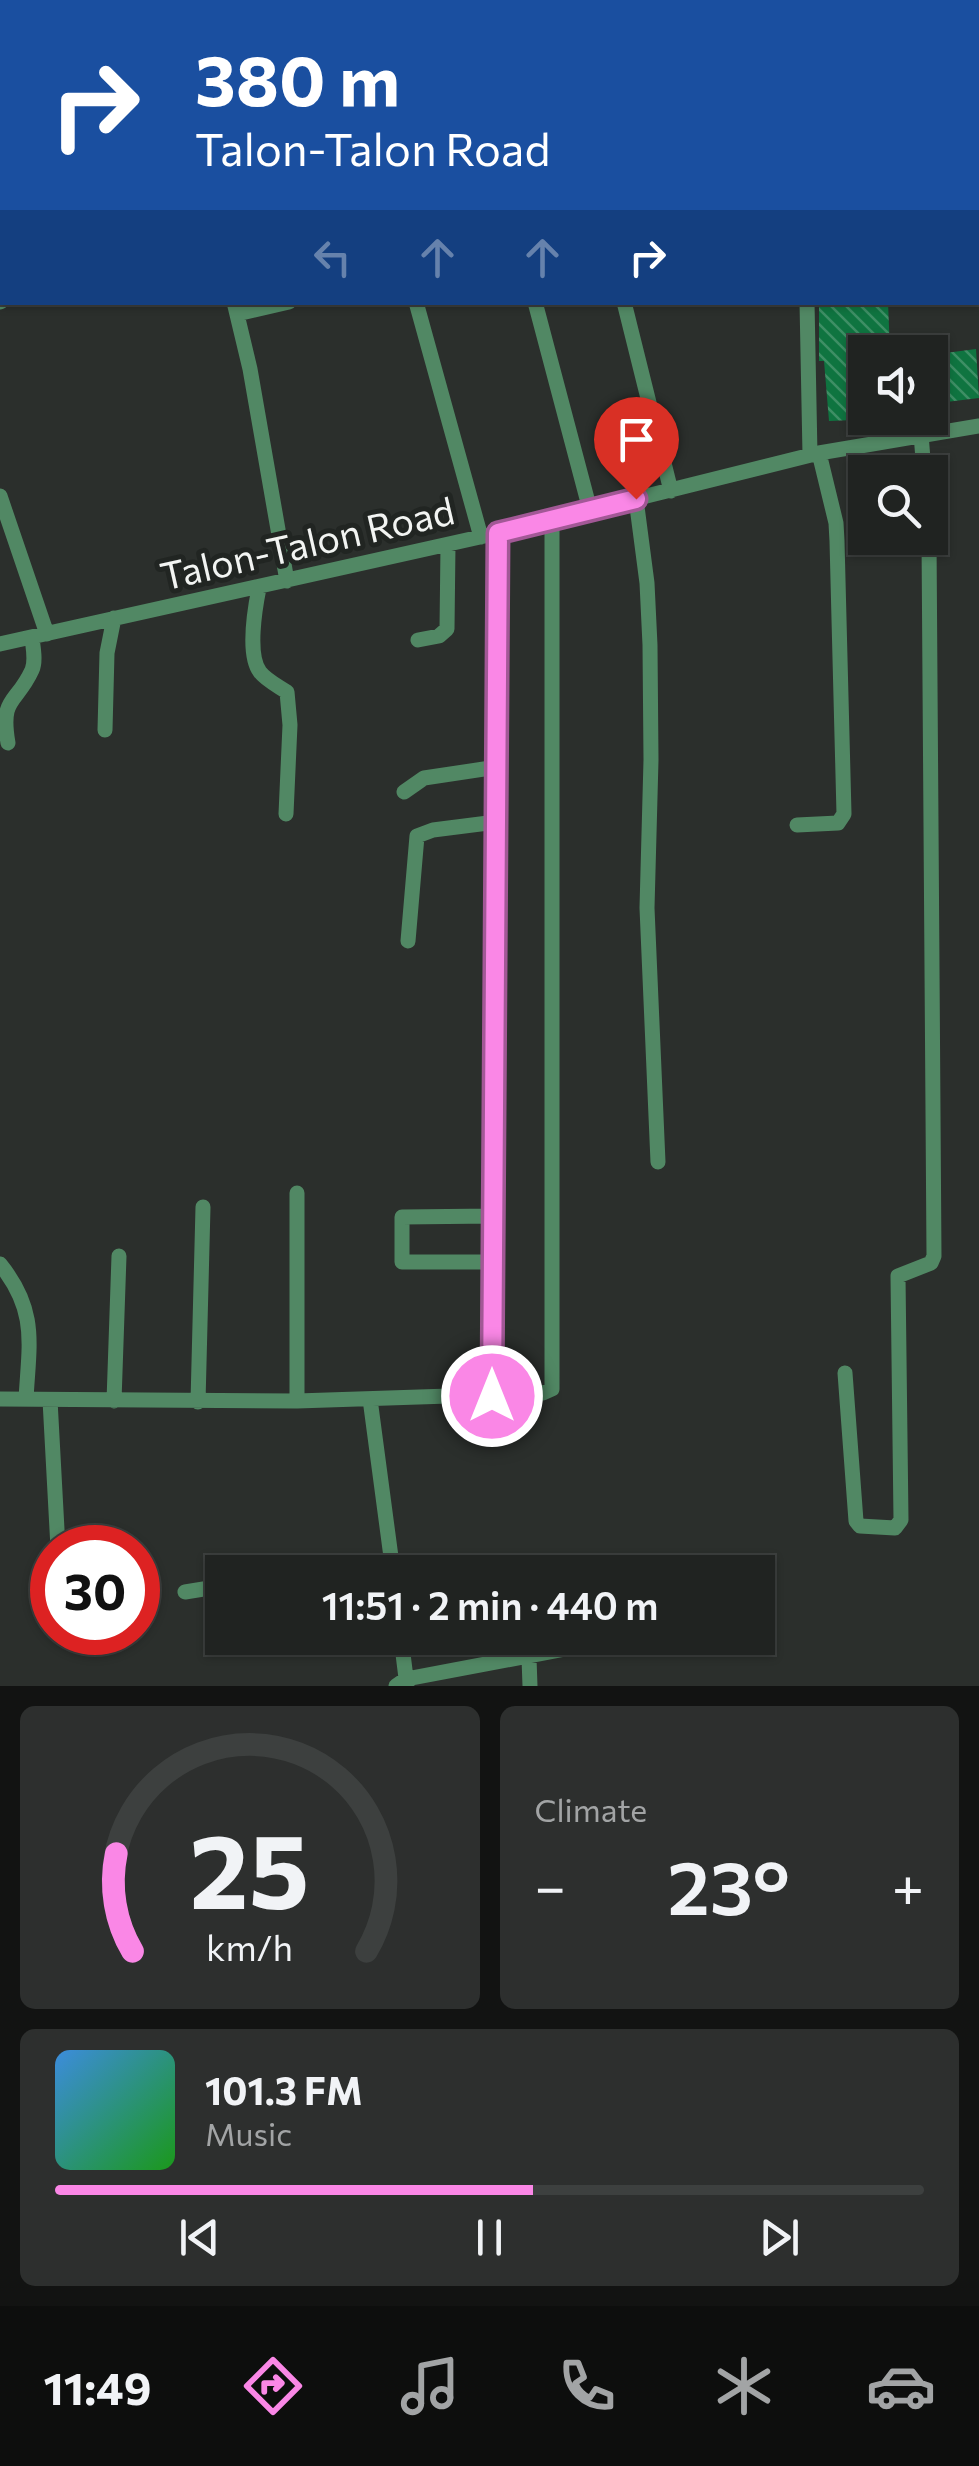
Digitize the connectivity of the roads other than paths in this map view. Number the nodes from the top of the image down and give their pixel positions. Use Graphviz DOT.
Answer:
graph roads {
  1 [pos="56,0"];
  2 [pos="65,0"];
  3 [pos="262,305"];
  4 [pos="417,305"];
  5 [pos="536,305"];
  6 [pos="625,305"];
  7 [pos="807,305"];
  8 [pos="235,308"];
  9 [pos="979,426"];
  10 [pos="948,430"];
  11 [pos="916,435"];
  12 [pos="814,454"];
  13 [pos="670,490"];
  14 [pos="0,496"];
  15 [pos="636,499"];
  16 [pos="590,510"];
  17 [pos="552,520"];
  18 [pos="490,535"];
  19 [pos="448,545"];
  20 [pos="929,555"];
  21 [pos="287,581"];
  22 [pos="259,588"];
  23 [pos="114,618"];
  24 [pos="40,636"];
  25 [pos="418,640"];
  26 [pos="0,644"];
  27 [pos="106,730"];
  28 [pos="8,742"];
  29 [pos="497,767"];
  30 [pos="404,792"];
  31 [pos="286,814"];
  32 [pos="496,822"];
  33 [pos="797,825"];
  34 [pos="408,942"];
  35 [pos="658,1162"];
  36 [pos="297,1193"];
  37 [pos="203,1207"];
  38 [pos="494,1216"];
  39 [pos="119,1256"];
  40 [pos="493,1262"];
  41 [pos="0,1264"];
  42 [pos="846,1373"];
  43 [pos="492,1396"];
  44 [pos="0,1399"];
  45 [pos="26,1399"];
  46 [pos="370,1399"];
  47 [pos="50,1400"];
  48 [pos="114,1401"];
  49 [pos="297,1401"];
  50 [pos="198,1402"];
  51 [pos="57,1525"];
  52 [pos="391,1555"];
  53 [pos="205,1589"];
  54 [pos="185,1592"];
  55 [pos="402,1655"];
  56 [pos="542,1655"];
  57 [pos="529,1658"];
  58 [pos="403,1684"];
  59 [pos="530,1686"];
  1 -- 2 [label="street"];
  3 -- 8 [label="street"];
  4 -- 18 [label="street"];
  5 -- 16 [label="street"];
  6 -- 13 [label="street"];
  7 -- 12 [label="street"];
  8 -- 21 [label="street"];
  9 -- 10 [label="street, Talon-Talon Road"];
  11 -- 12 [label="street, Talon-Talon Road"];
  12 -- 13 [label="street, Talon-Talon Road"];
  12 -- 33 [label="street"];
  13 -- 15 [label="street, Talon-Talon Road"];
  14 -- 24 [label="street"];
  15 -- 16 [label="street, Talon-Talon Road"];
  15 -- 35 [label="street"];
  16 -- 17 [label="street, Talon-Talon Road"];
  17 -- 18 [label="street, Talon-Talon Road"];
  17 -- 43 [label="street"];
  18 -- 19 [label="street, Talon-Talon Road"];
  18 -- 29 [label="street"];
  19 -- 21 [label="street, Talon-Talon Road"];
  19 -- 25 [label="street"];
  20 -- 42 [label="street"];
  21 -- 22 [label="street, Talon-Talon Road"];
  22 -- 23 [label="street, Talon-Talon Road"];
  22 -- 31 [label="street"];
  23 -- 24 [label="street, Talon-Talon Road"];
  23 -- 27 [label="street"];
  24 -- 26 [label="street, Talon-Talon Road"];
  24 -- 28 [label="street"];
  29 -- 30 [label="street"];
  29 -- 32 [label="street"];
  32 -- 34 [label="street"];
  32 -- 38 [label="street"];
  36 -- 49 [label="street"];
  37 -- 50 [label="street"];
  38 -- 40 [label="street"];
  38 -- 40 [label="street"];
  39 -- 48 [label="street"];
  40 -- 43 [label="street"];
  41 -- 45 [label="street"];
  43 -- 46 [label="street"];
  44 -- 45 [label="street"];
  45 -- 47 [label="street"];
  46 -- 49 [label="street"];
  46 -- 52 [label="street"];
  47 -- 48 [label="street"];
  47 -- 51 [label="street"];
  48 -- 50 [label="street"];
  49 -- 50 [label="street"];
  53 -- 54 [label="street"];
  55 -- 58 [label="street"];
  56 -- 57 [label="street"];
  57 -- 58 [label="street"];
  57 -- 59 [label="street"];
}
